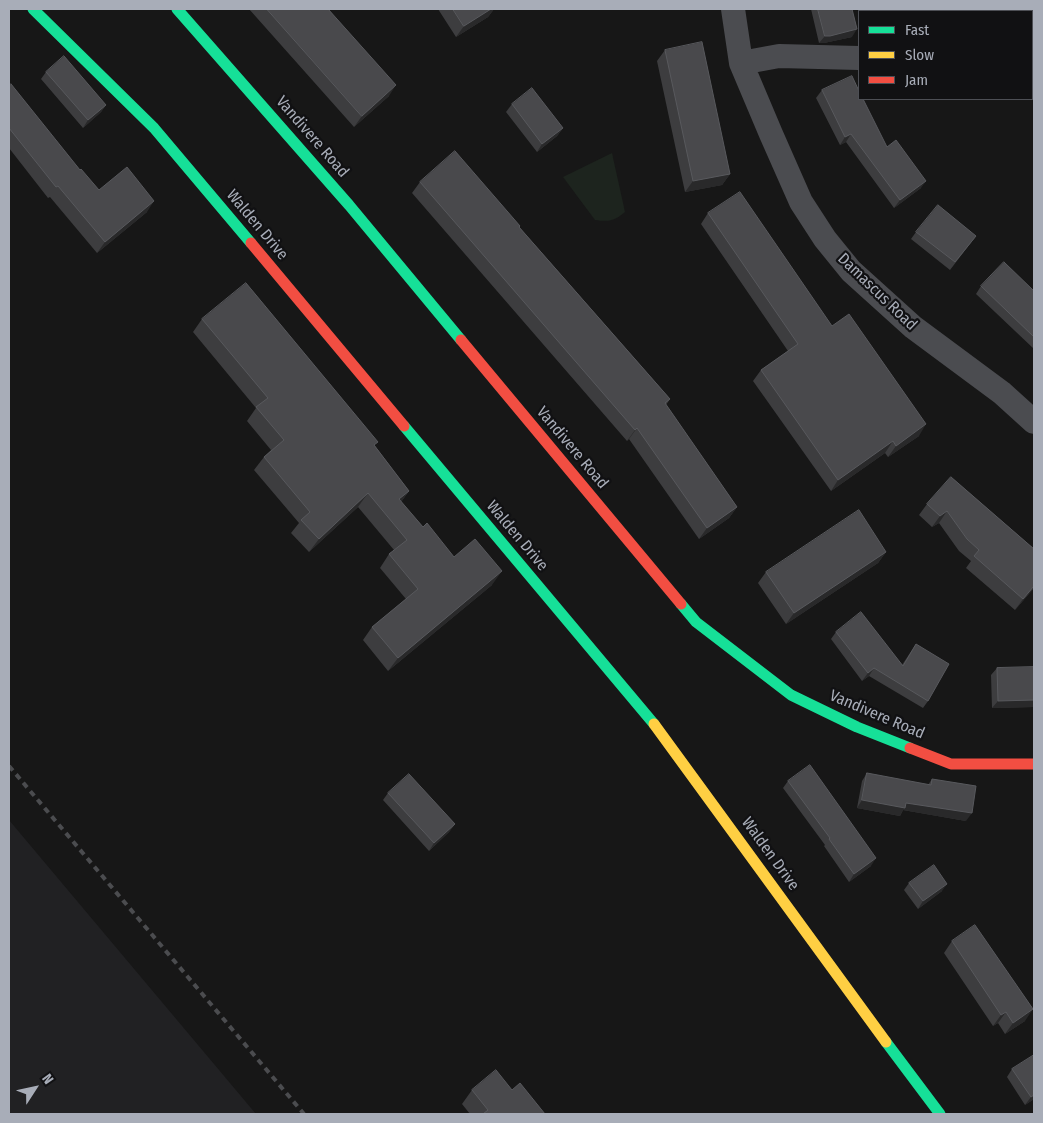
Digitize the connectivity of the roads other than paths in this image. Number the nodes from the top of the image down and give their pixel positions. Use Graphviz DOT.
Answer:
graph roads {
  1 [pos="33,9"];
  2 [pos="177,9"];
  3 [pos="733,9"];
  4 [pos="858,58"];
  5 [pos="741,63"];
  6 [pos="1034,422"];
  7 [pos="1034,764"];
  8 [pos="940,1114"];
  1 -- 8 [label="street, Walden Drive"];
  2 -- 7 [label="street, Vandivere Road"];
  3 -- 5 [label="street, Damascus Road"];
  4 -- 5 [label="street"];
  5 -- 6 [label="street, Damascus Road"];
}
